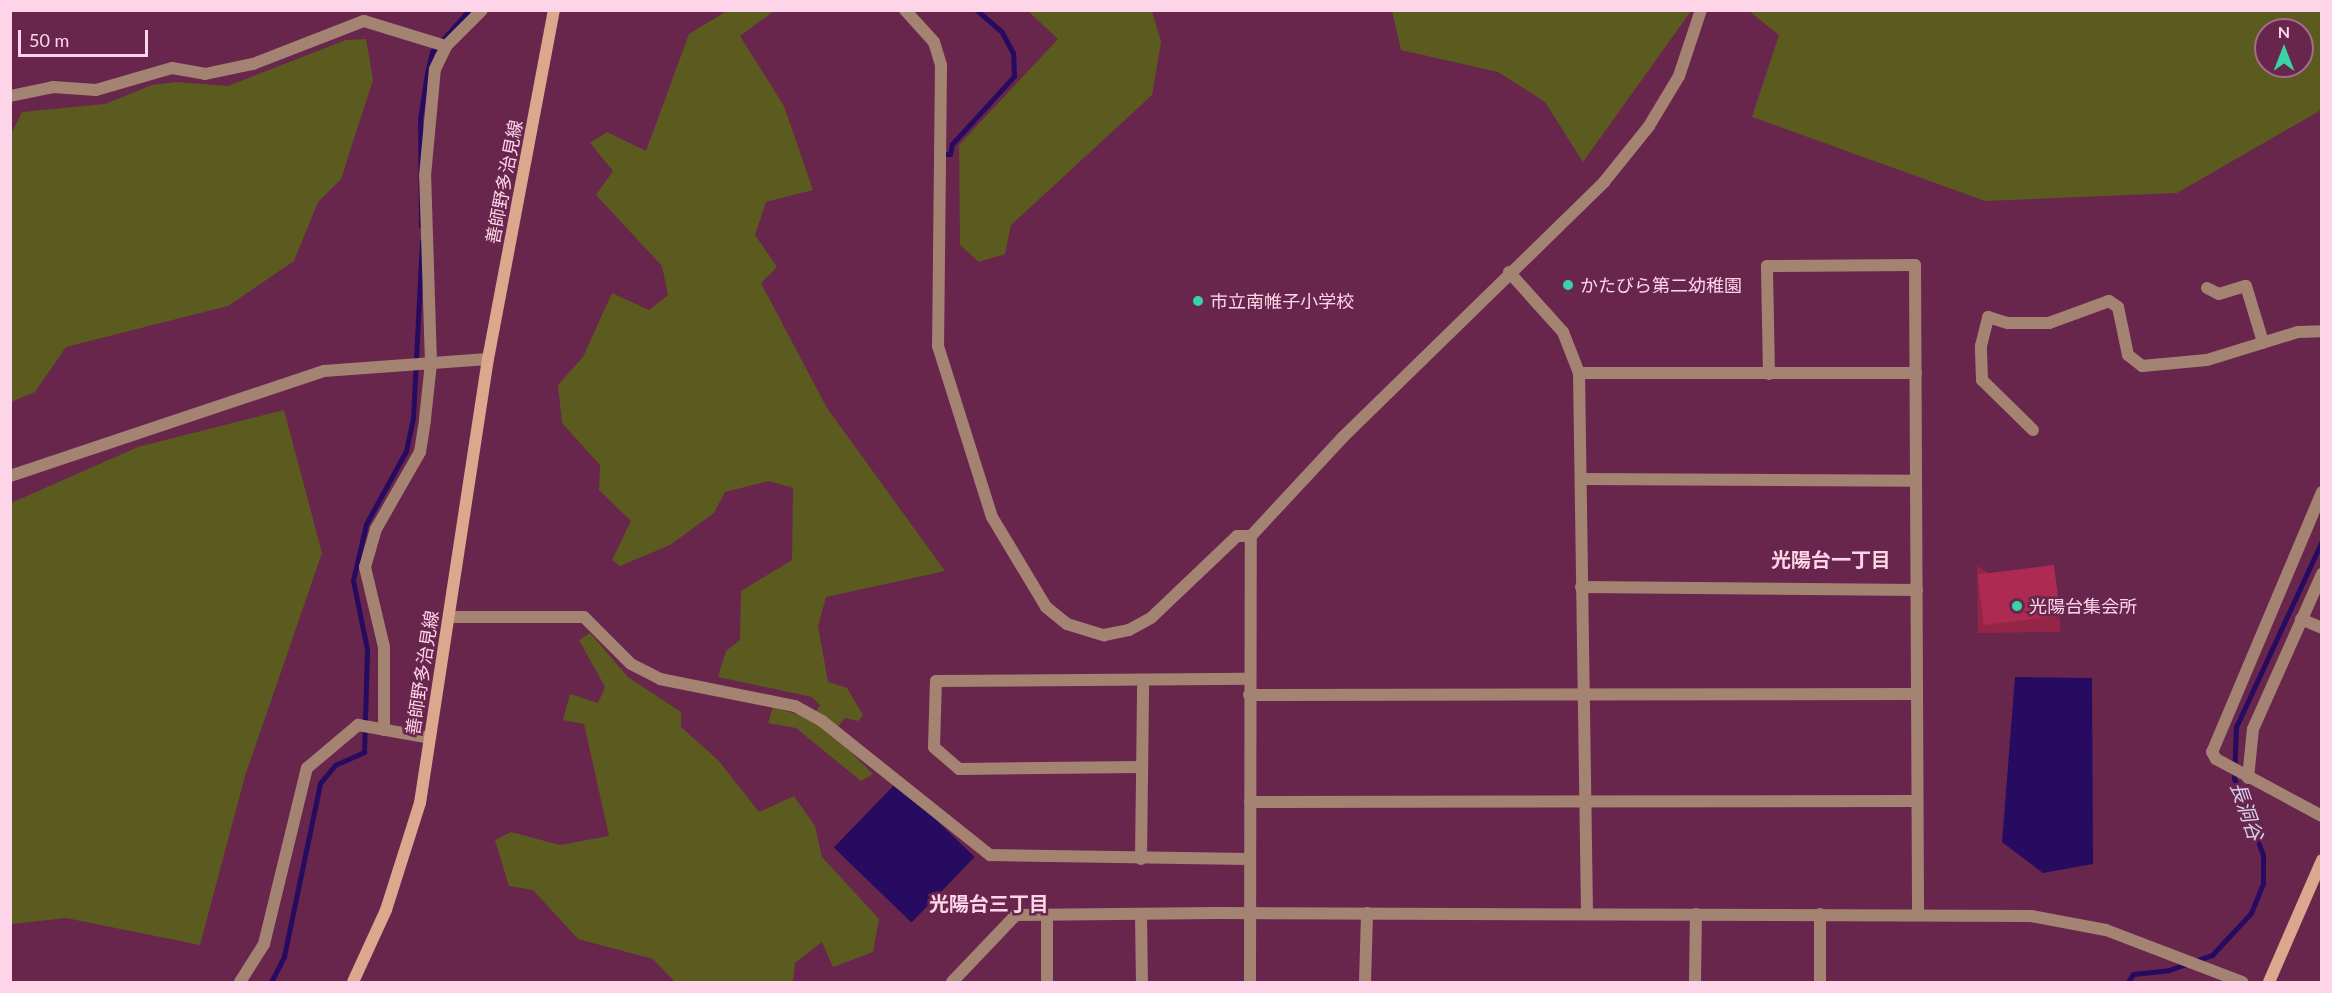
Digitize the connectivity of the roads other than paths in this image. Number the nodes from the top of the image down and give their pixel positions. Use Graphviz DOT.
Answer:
graph roads {
  1 [pos="482,10"];
  2 [pos="554,10"];
  3 [pos="905,10"];
  4 [pos="1701,10"];
  5 [pos="446,46"];
  6 [pos="10,96"];
  7 [pos="1509,272"];
  8 [pos="2207,288"];
  9 [pos="2322,332"];
  10 [pos="2263,342"];
  11 [pos="488,359"];
  12 [pos="431,363"];
  13 [pos="1579,373"];
  14 [pos="1916,373"];
  15 [pos="1769,374"];
  16 [pos="2033,430"];
  17 [pos="10,476"];
  18 [pos="1583,479"];
  19 [pos="1916,481"];
  20 [pos="2322,492"];
  21 [pos="1251,536"];
  22 [pos="2322,574"];
  23 [pos="1581,587"];
  24 [pos="1917,590"];
  25 [pos="450,617"];
  26 [pos="2301,619"];
  27 [pos="2322,628"];
  28 [pos="1250,680"];
  29 [pos="1143,683"];
  30 [pos="1917,694"];
  31 [pos="1250,695"];
  32 [pos="1583,695"];
  33 [pos="380,729"];
  34 [pos="430,738"];
  35 [pos="1140,767"];
  36 [pos="2245,776"];
  37 [pos="1917,801"];
  38 [pos="1250,802"];
  39 [pos="1588,802"];
  40 [pos="2322,816"];
  41 [pos="1250,859"];
  42 [pos="1141,860"];
  43 [pos="2322,860"];
  44 [pos="1250,913"];
  45 [pos="1587,913"];
  46 [pos="1141,914"];
  47 [pos="1367,914"];
  48 [pos="1696,914"];
  49 [pos="1820,914"];
  50 [pos="1918,914"];
  51 [pos="1047,915"];
  52 [pos="2234,981"];
  53 [pos="240,982"];
  54 [pos="354,982"];
  55 [pos="952,982"];
  56 [pos="1047,982"];
  57 [pos="1142,982"];
  58 [pos="1251,982"];
  59 [pos="1365,982"];
  60 [pos="1695,982"];
  61 [pos="1820,982"];
  62 [pos="2269,982"];
  1 -- 5 [label="street"];
  2 -- 11 [label="main road, 善師野多治見線"];
  3 -- 21 [label="street"];
  4 -- 7 [label="street"];
  5 -- 6 [label="street"];
  5 -- 12 [label="street"];
  7 -- 13 [label="street"];
  7 -- 21 [label="street"];
  8 -- 10 [label="street"];
  9 -- 10 [label="street"];
  10 -- 16 [label="street"];
  11 -- 12 [label="street"];
  11 -- 25 [label="main road, 善師野多治見線"];
  12 -- 17 [label="street"];
  12 -- 33 [label="street"];
  13 -- 15 [label="street"];
  13 -- 18 [label="street"];
  14 -- 15 [label="street"];
  14 -- 15 [label="street"];
  14 -- 19 [label="street"];
  18 -- 19 [label="street"];
  18 -- 23 [label="street"];
  19 -- 24 [label="street"];
  20 -- 36 [label="street"];
  21 -- 28 [label="street"];
  22 -- 26 [label="street"];
  23 -- 24 [label="street"];
  23 -- 32 [label="street"];
  24 -- 30 [label="street"];
  25 -- 34 [label="main road, 善師野多治見線"];
  25 -- 42 [label="street"];
  26 -- 27 [label="street"];
  26 -- 36 [label="street"];
  28 -- 29 [label="street"];
  28 -- 31 [label="street"];
  29 -- 35 [label="street"];
  29 -- 35 [label="street"];
  30 -- 32 [label="street"];
  30 -- 37 [label="street"];
  31 -- 32 [label="street"];
  31 -- 38 [label="street"];
  32 -- 39 [label="street"];
  33 -- 34 [label="street"];
  33 -- 53 [label="street"];
  34 -- 54 [label="main road, 善師野多治見線"];
  35 -- 42 [label="street"];
  36 -- 40 [label="street"];
  37 -- 39 [label="street"];
  37 -- 50 [label="street"];
  38 -- 39 [label="street"];
  38 -- 41 [label="street"];
  39 -- 45 [label="street"];
  41 -- 42 [label="street"];
  41 -- 44 [label="street"];
  43 -- 62 [label="main road"];
  44 -- 46 [label="street"];
  44 -- 47 [label="street"];
  44 -- 58 [label="street"];
  45 -- 47 [label="street"];
  45 -- 48 [label="street"];
  46 -- 51 [label="street"];
  46 -- 57 [label="street"];
  47 -- 59 [label="street"];
  48 -- 49 [label="street"];
  48 -- 60 [label="street"];
  49 -- 50 [label="street"];
  49 -- 61 [label="street"];
  50 -- 52 [label="street"];
  51 -- 55 [label="street"];
  51 -- 56 [label="street"];
}
